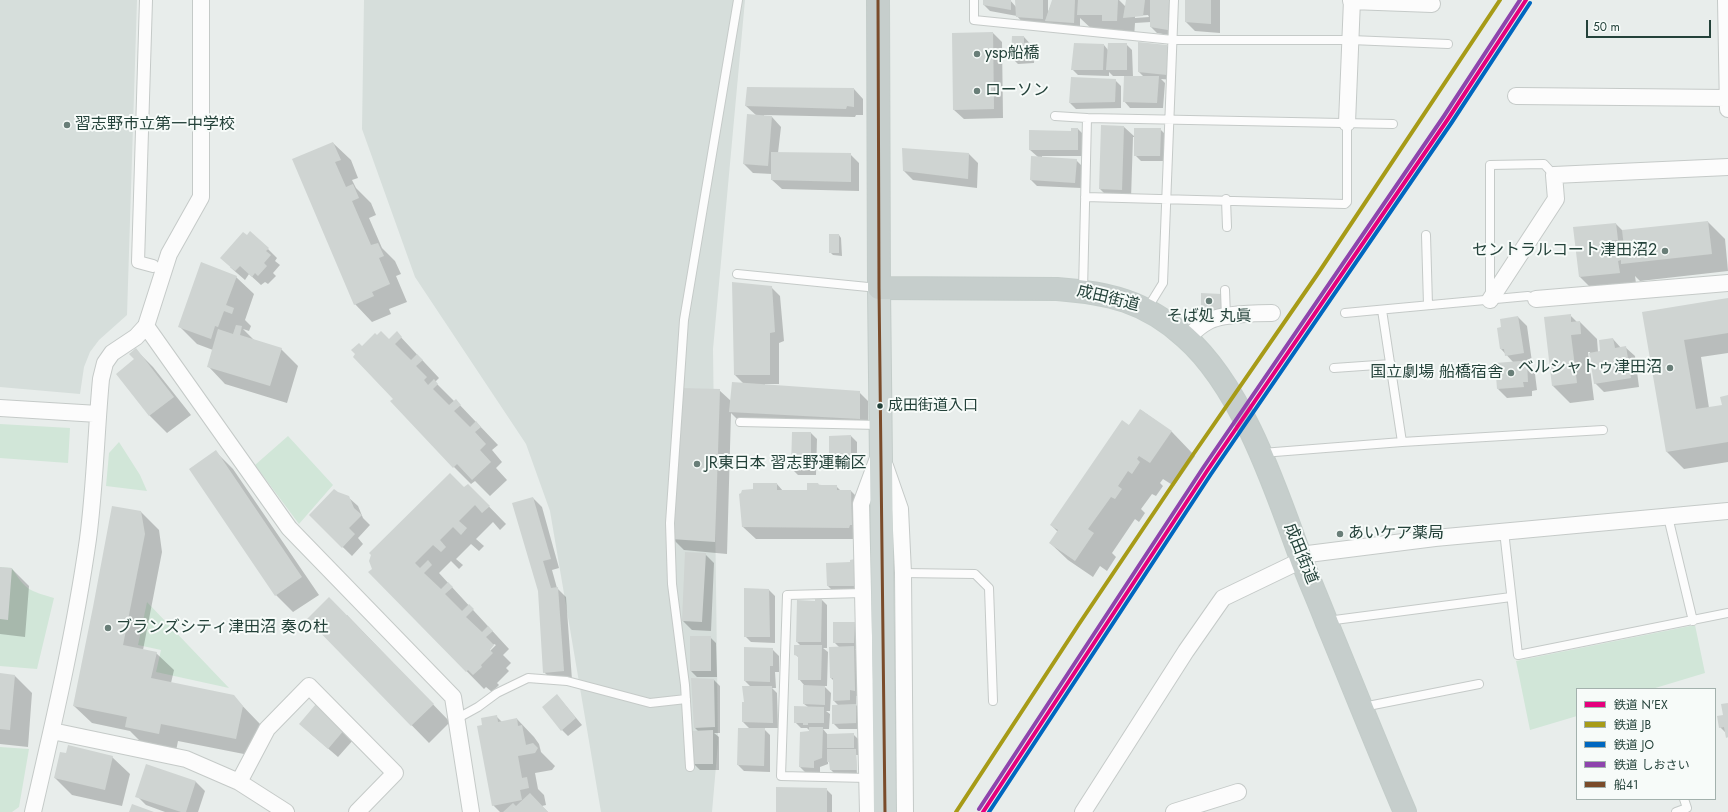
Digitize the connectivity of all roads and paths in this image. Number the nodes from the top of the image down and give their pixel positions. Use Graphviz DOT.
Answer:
graph roads {
  1 [pos="146,0"];
  2 [pos="201,0"];
  3 [pos="738,0"];
  4 [pos="878,0"];
  5 [pos="974,0"];
  6 [pos="1174,0"];
  7 [pos="1726,0"];
  8 [pos="1352,1"];
  9 [pos="1432,4"];
  10 [pos="1727,26"];
  11 [pos="1173,40"];
  12 [pos="1351,40"];
  13 [pos="1448,44"];
  14 [pos="1516,96"];
  15 [pos="1728,103"];
  16 [pos="1055,116"];
  17 [pos="1087,118"];
  18 [pos="1170,118"];
  19 [pos="1347,122"];
  20 [pos="1393,124"];
  21 [pos="1728,167"];
  22 [pos="1554,175"];
  23 [pos="1085,197"];
  24 [pos="1166,198"];
  25 [pos="1226,200"];
  26 [pos="1228,227"];
  27 [pos="1426,235"];
  28 [pos="153,266"];
  29 [pos="737,274"];
  30 [pos="1728,283"];
  31 [pos="879,288"];
  32 [pos="1225,290"];
  33 [pos="1083,291"];
  34 [pos="1536,299"];
  35 [pos="1490,300"];
  36 [pos="1428,305"];
  37 [pos="1147,309"];
  38 [pos="1382,310"];
  39 [pos="1272,313"];
  40 [pos="1345,313"];
  41 [pos="1226,317"];
  42 [pos="146,326"];
  43 [pos="1187,338"];
  44 [pos="1391,364"];
  45 [pos="1334,368"];
  46 [pos="0,408"];
  47 [pos="98,414"];
  48 [pos="740,422"];
  49 [pos="880,425"];
  50 [pos="1603,430"];
  51 [pos="1402,442"];
  52 [pos="1257,446"];
  53 [pos="880,451"];
  54 [pos="1728,511"];
  55 [pos="1668,517"];
  56 [pos="1504,531"];
  57 [pos="1301,557"];
  58 [pos="903,573"];
  59 [pos="863,593"];
  60 [pos="1511,597"];
  61 [pos="1728,613"];
  62 [pos="1327,621"];
  63 [pos="1693,621"];
  64 [pos="1480,684"];
  65 [pos="686,699"];
  66 [pos="993,701"];
  67 [pos="1361,708"];
  68 [pos="458,718"];
  69 [pos="52,731"];
  70 [pos="690,767"];
  71 [pos="867,778"];
  72 [pos="239,782"];
  73 [pos="1238,792"];
  74 [pos="1684,800"];
  75 [pos="33,812"];
  76 [pos="286,812"];
  77 [pos="357,812"];
  78 [pos="471,812"];
  79 [pos="868,812"];
  80 [pos="885,812"];
  81 [pos="905,812"];
  82 [pos="1083,812"];
  83 [pos="1174,812"];
  84 [pos="1405,812"];
  85 [pos="1676,812"];
  1 -- 28 [label="street"];
  2 -- 42 [label="street"];
  3 -- 65 [label="lane"];
  4 -- 31 [label="highway"];
  5 -- 11 [label="lane"];
  6 -- 11 [label="lane"];
  7 -- 10 [label="street"];
  8 -- 9 [label="street"];
  8 -- 12 [label="street"];
  10 -- 15 [label="street"];
  11 -- 12 [label="lane"];
  11 -- 18 [label="lane"];
  12 -- 13 [label="lane"];
  12 -- 19 [label="street"];
  14 -- 15 [label="street"];
  16 -- 17 [label="lane"];
  17 -- 18 [label="lane"];
  17 -- 23 [label="lane"];
  18 -- 19 [label="lane"];
  18 -- 24 [label="lane"];
  19 -- 20 [label="lane"];
  19 -- 25 [label="lane"];
  21 -- 22 [label="street"];
  22 -- 35 [label="street"];
  22 -- 35 [label="lane"];
  23 -- 24 [label="lane"];
  23 -- 33 [label="lane"];
  24 -- 25 [label="lane"];
  24 -- 37 [label="lane"];
  25 -- 26 [label="lane"];
  27 -- 36 [label="lane"];
  29 -- 31 [label="lane"];
  30 -- 34 [label="street"];
  31 -- 33 [label="highway, 成田街道"];
  31 -- 49 [label="main road"];
  32 -- 41 [label="lane"];
  33 -- 37 [label="highway, 成田街道"];
  34 -- 35 [label="lane"];
  35 -- 36 [label="lane"];
  36 -- 38 [label="lane"];
  37 -- 43 [label="highway, 成田街道"];
  38 -- 40 [label="lane"];
  38 -- 44 [label="lane"];
  39 -- 41 [label="street"];
  41 -- 43 [label="street"];
  42 -- 47 [label="street"];
  42 -- 68 [label="street"];
  43 -- 52 [label="highway, 成田街道"];
  44 -- 45 [label="lane"];
  44 -- 51 [label="lane"];
  46 -- 47 [label="street"];
  47 -- 69 [label="street"];
  48 -- 49 [label="lane"];
  49 -- 53 [label="main road"];
  50 -- 51 [label="lane"];
  51 -- 52 [label="lane"];
  52 -- 57 [label="highway, 成田街道"];
  53 -- 58 [label="street"];
  53 -- 59 [label="street"];
  53 -- 80 [label="main road"];
  54 -- 55 [label="street"];
  55 -- 56 [label="street"];
  55 -- 63 [label="lane"];
  56 -- 57 [label="street"];
  56 -- 60 [label="lane"];
  57 -- 62 [label="highway, 成田街道"];
  57 -- 82 [label="street"];
  58 -- 66 [label="lane"];
  58 -- 81 [label="street"];
  59 -- 71 [label="street"];
  59 -- 71 [label="lane"];
  60 -- 62 [label="lane"];
  60 -- 63 [label="lane"];
  61 -- 63 [label="lane"];
  62 -- 67 [label="highway, 成田街道"];
  64 -- 67 [label="lane"];
  65 -- 68 [label="lane"];
  65 -- 70 [label="lane"];
  67 -- 84 [label="highway, 成田街道"];
  68 -- 78 [label="street"];
  69 -- 72 [label="street"];
  69 -- 75 [label="street"];
  71 -- 79 [label="street"];
  72 -- 76 [label="street"];
  72 -- 77 [label="street"];
  73 -- 83 [label="street"];
  74 -- 85 [label="lane"];
}
